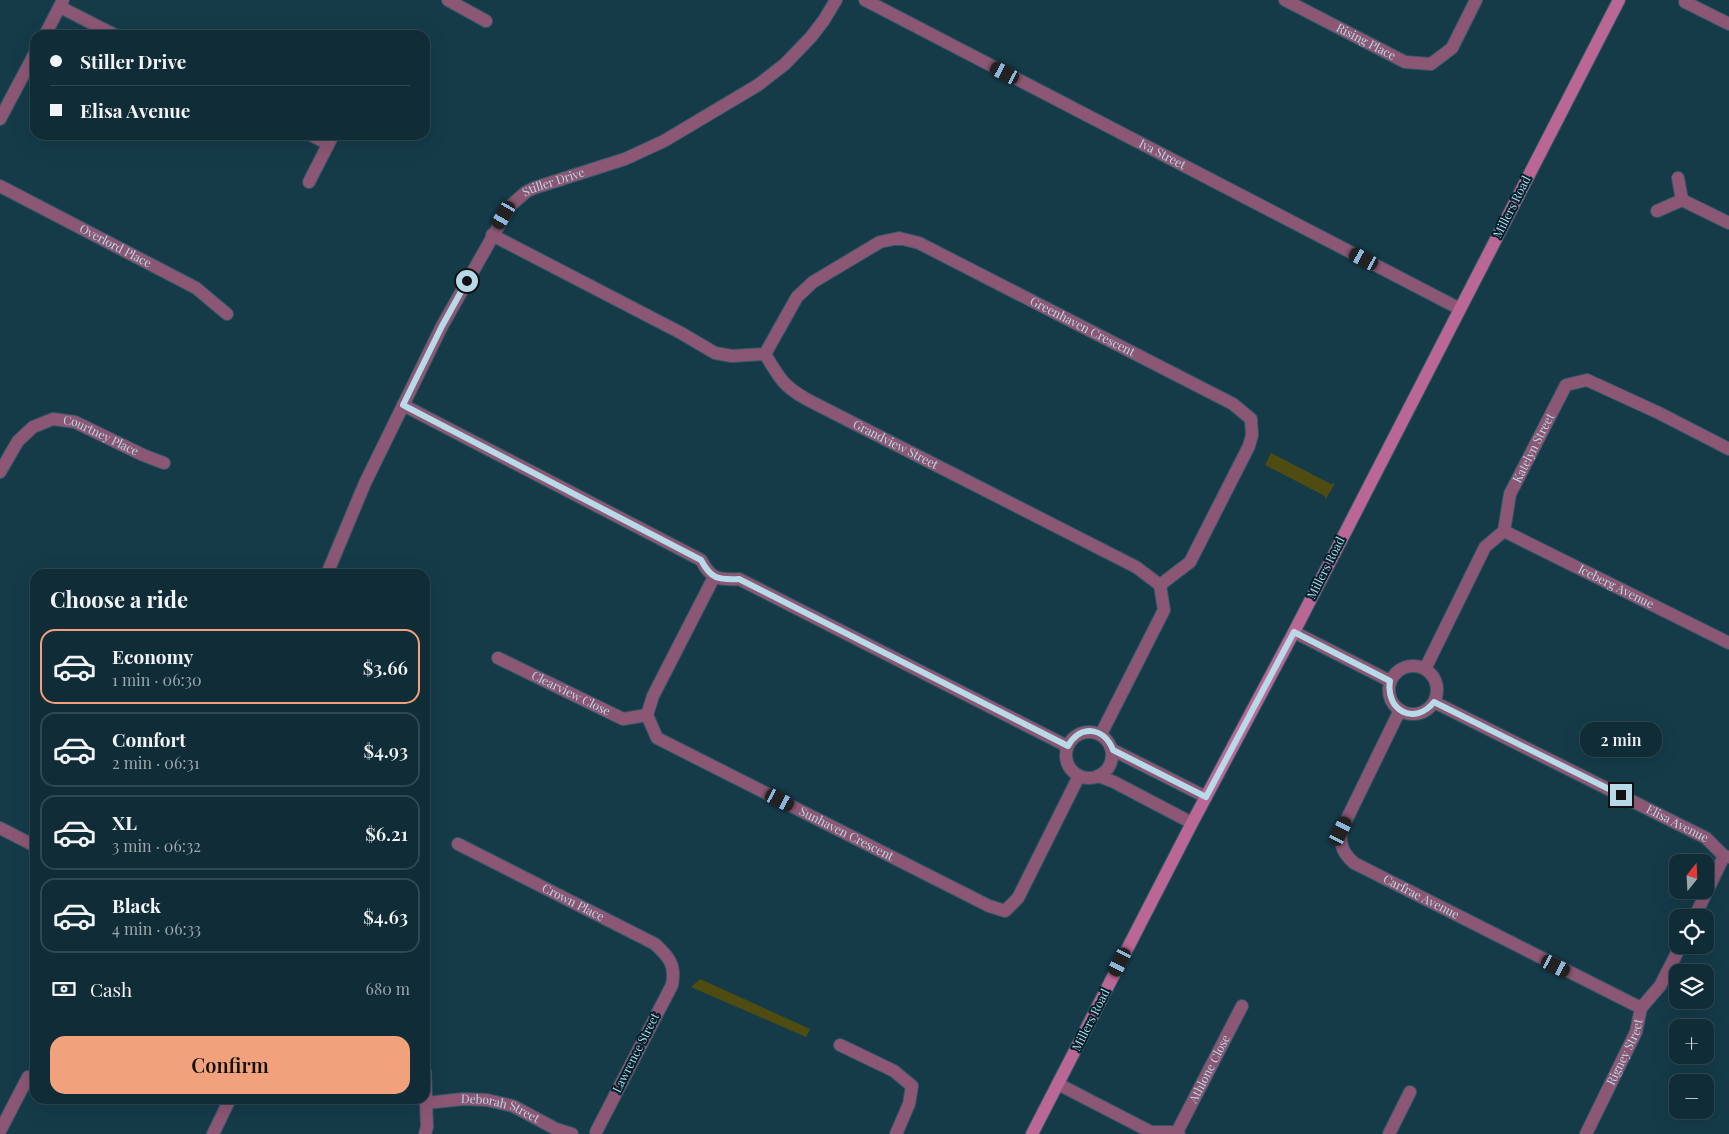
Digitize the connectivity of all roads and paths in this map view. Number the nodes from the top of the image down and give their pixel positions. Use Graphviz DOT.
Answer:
graph roads {
  1 [pos="448,0"];
  2 [pos="836,0"];
  3 [pos="865,0"];
  4 [pos="1285,0"];
  5 [pos="1476,0"];
  6 [pos="1619,0"];
  7 [pos="1684,2"];
  8 [pos="61,3"];
  9 [pos="486,21"];
  10 [pos="1729,24"];
  11 [pos="48,30"];
  12 [pos="107,30"];
  13 [pos="30,62"];
  14 [pos="0,119"];
  15 [pos="331,140"];
  16 [pos="1678,178"];
  17 [pos="309,182"];
  18 [pos="0,186"];
  19 [pos="1682,200"];
  20 [pos="1657,211"];
  21 [pos="1729,223"];
  22 [pos="492,235"];
  23 [pos="1460,308"];
  24 [pos="227,314"];
  25 [pos="766,354"];
  26 [pos="403,405"];
  27 [pos="1729,449"];
  28 [pos="164,463"];
  29 [pos="0,472"];
  30 [pos="1504,531"];
  31 [pos="329,569"];
  32 [pos="714,577"];
  33 [pos="1160,584"];
  34 [pos="1294,632"];
  35 [pos="1729,643"];
  36 [pos="498,658"];
  37 [pos="1425,669"];
  38 [pos="1390,681"];
  39 [pos="1434,702"];
  40 [pos="1400,710"];
  41 [pos="647,715"];
  42 [pos="1101,734"];
  43 [pos="1068,746"];
  44 [pos="1113,750"];
  45 [pos="1079,776"];
  46 [pos="1098,776"];
  47 [pos="1206,797"];
  48 [pos="1192,823"];
  49 [pos="0,828"];
  50 [pos="30,843"];
  51 [pos="458,844"];
  52 [pos="1726,857"];
  53 [pos="1699,909"];
  54 [pos="1676,954"];
  55 [pos="674,974"];
  56 [pos="1242,1006"];
  57 [pos="1641,1008"];
  58 [pos="840,1044"];
  59 [pos="28,1077"];
  60 [pos="1058,1084"];
  61 [pos="1410,1092"];
  62 [pos="430,1103"];
  63 [pos="228,1104"];
  64 [pos="426,1104"];
  65 [pos="0,1132"];
  66 [pos="593,1133"];
  67 [pos="1178,1133"];
  68 [pos="213,1134"];
  69 [pos="425,1134"];
  70 [pos="572,1134"];
  71 [pos="896,1134"];
  72 [pos="1032,1134"];
  73 [pos="1389,1134"];
  74 [pos="1586,1134"];
  1 -- 9 [label="street"];
  2 -- 22 [label="street, Stiller Drive"];
  3 -- 23 [label="street, Iva Street"];
  4 -- 5 [label="street, Rising Place"];
  6 -- 23 [label="street, Millers Road"];
  7 -- 10 [label="street"];
  8 -- 11 [label="street"];
  8 -- 12 [label="street"];
  13 -- 14 [label="street"];
  15 -- 17 [label="street"];
  16 -- 19 [label="street"];
  18 -- 24 [label="street, Overlord Place"];
  19 -- 20 [label="street"];
  19 -- 21 [label="street"];
  22 -- 25 [label="street"];
  22 -- 26 [label="street, Stiller Drive"];
  23 -- 34 [label="street, Millers Road"];
  25 -- 33 [label="street, Grandview Street"];
  25 -- 33 [label="street, Greenhaven Crescent"];
  26 -- 31 [label="street, Stiller Drive"];
  26 -- 32 [label="street"];
  27 -- 30 [label="street, Katelyn Street"];
  28 -- 29 [label="street, Courtney Place"];
  30 -- 35 [label="street, Iceberg Avenue"];
  30 -- 37 [label="street"];
  32 -- 41 [label="street"];
  32 -- 43 [label="street"];
  33 -- 42 [label="street"];
  34 -- 38 [label="street"];
  34 -- 47 [label="street, Millers Road"];
  36 -- 41 [label="street, Clearview Close"];
  37 -- 38 [label="street"];
  37 -- 39 [label="street"];
  38 -- 40 [label="street"];
  39 -- 40 [label="street"];
  39 -- 52 [label="street, Elisa Avenue"];
  40 -- 57 [label="street, Carfrae Avenue"];
  41 -- 45 [label="street, Sunhaven Crescent"];
  42 -- 43 [label="street"];
  42 -- 44 [label="street"];
  43 -- 45 [label="street"];
  44 -- 46 [label="street"];
  44 -- 47 [label="street"];
  45 -- 46 [label="street"];
  46 -- 48 [label="street"];
  47 -- 48 [label="street, Millers Road"];
  48 -- 60 [label="street, Millers Road"];
  49 -- 50 [label="street"];
  51 -- 55 [label="street, Crown Place"];
  52 -- 53 [label="street"];
  54 -- 57 [label="street, Rigney Street"];
  55 -- 66 [label="street, Lawrence Street"];
  56 -- 67 [label="street, Athlone Close"];
  57 -- 74 [label="street, Rigney Street"];
  58 -- 71 [label="street"];
  59 -- 65 [label="street"];
  60 -- 67 [label="street"];
  60 -- 72 [label="street, Millers Road"];
  61 -- 73 [label="street"];
  62 -- 70 [label="street, Deborah Street"];
  63 -- 68 [label="street"];
  64 -- 69 [label="street"];
}
